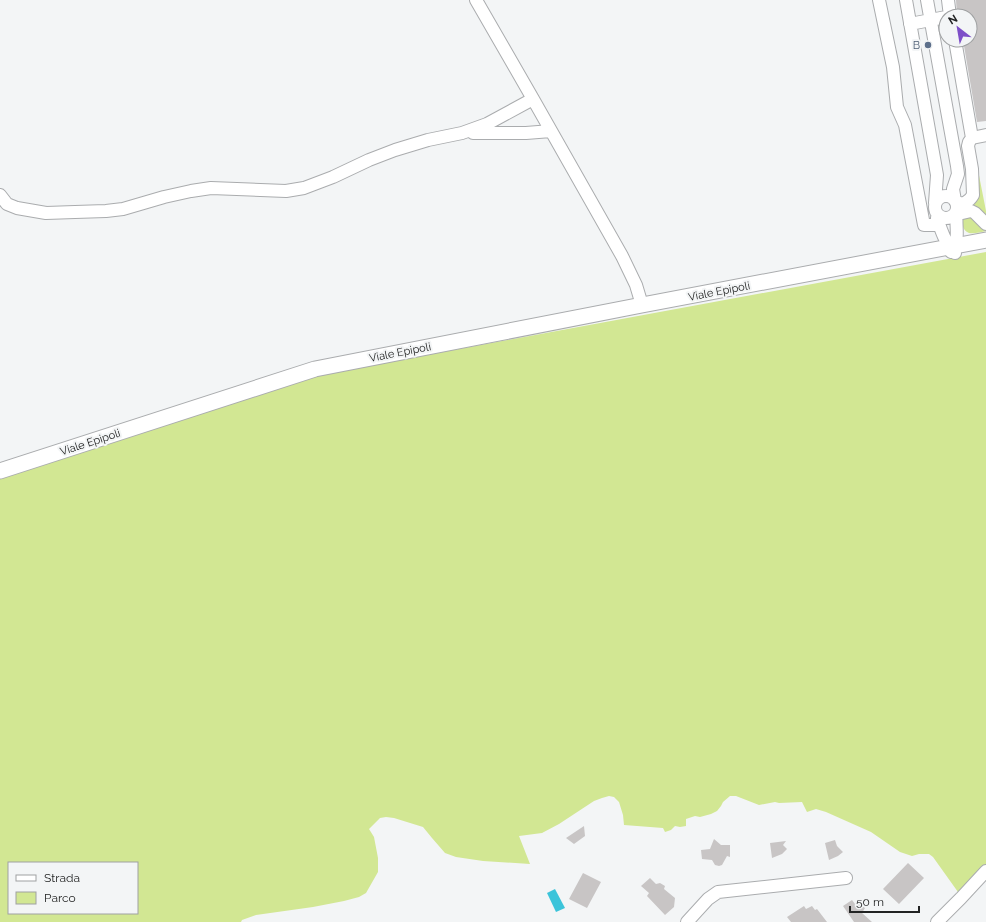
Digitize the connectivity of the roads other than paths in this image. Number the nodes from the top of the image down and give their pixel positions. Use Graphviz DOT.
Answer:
graph roads {
  1 [pos="476,0"];
  2 [pos="879,0"];
  3 [pos="906,0"];
  4 [pos="928,0"];
  5 [pos="938,19"];
  6 [pos="931,20"];
  7 [pos="910,24"];
  8 [pos="956,48"];
  9 [pos="533,99"];
  10 [pos="551,131"];
  11 [pos="462,132"];
  12 [pos="986,135"];
  13 [pos="972,138"];
  14 [pos="958,174"];
  15 [pos="937,175"];
  16 [pos="0,195"];
  17 [pos="935,208"];
  18 [pos="957,215"];
  19 [pos="986,224"];
  20 [pos="941,229"];
  21 [pos="985,243"];
  22 [pos="954,250"];
  23 [pos="907,255"];
  24 [pos="811,274"];
  25 [pos="642,305"];
  26 [pos="0,471"];
  27 [pos="986,871"];
  28 [pos="846,878"];
  29 [pos="687,922"];
  30 [pos="937,922"];
  1 -- 9 [label="street"];
  2 -- 20 [label="street"];
  3 -- 7 [label="street"];
  4 -- 6 [label="street"];
  5 -- 6 [label="street"];
  6 -- 7 [label="street"];
  6 -- 14 [label="street"];
  7 -- 15 [label="street"];
  8 -- 13 [label="street"];
  9 -- 10 [label="street"];
  9 -- 11 [label="street"];
  10 -- 11 [label="street"];
  10 -- 25 [label="street"];
  11 -- 16 [label="street"];
  12 -- 13 [label="street"];
  13 -- 18 [label="street"];
  14 -- 15 [label="street"];
  14 -- 18 [label="street"];
  15 -- 17 [label="street"];
  17 -- 18 [label="street"];
  17 -- 18 [label="street"];
  17 -- 20 [label="street"];
  18 -- 19 [label="street"];
  18 -- 21 [label="street"];
  18 -- 22 [label="street"];
  20 -- 22 [label="street"];
  20 -- 23 [label="street"];
  21 -- 22 [label="main road"];
  22 -- 23 [label="main road"];
  22 -- 24 [label="main road"];
  23 -- 24 [label="main road"];
  24 -- 25 [label="main road, Viale Epipoli"];
  25 -- 26 [label="main road, Viale Epipoli"];
  27 -- 30 [label="street"];
  28 -- 29 [label="street"];
}
